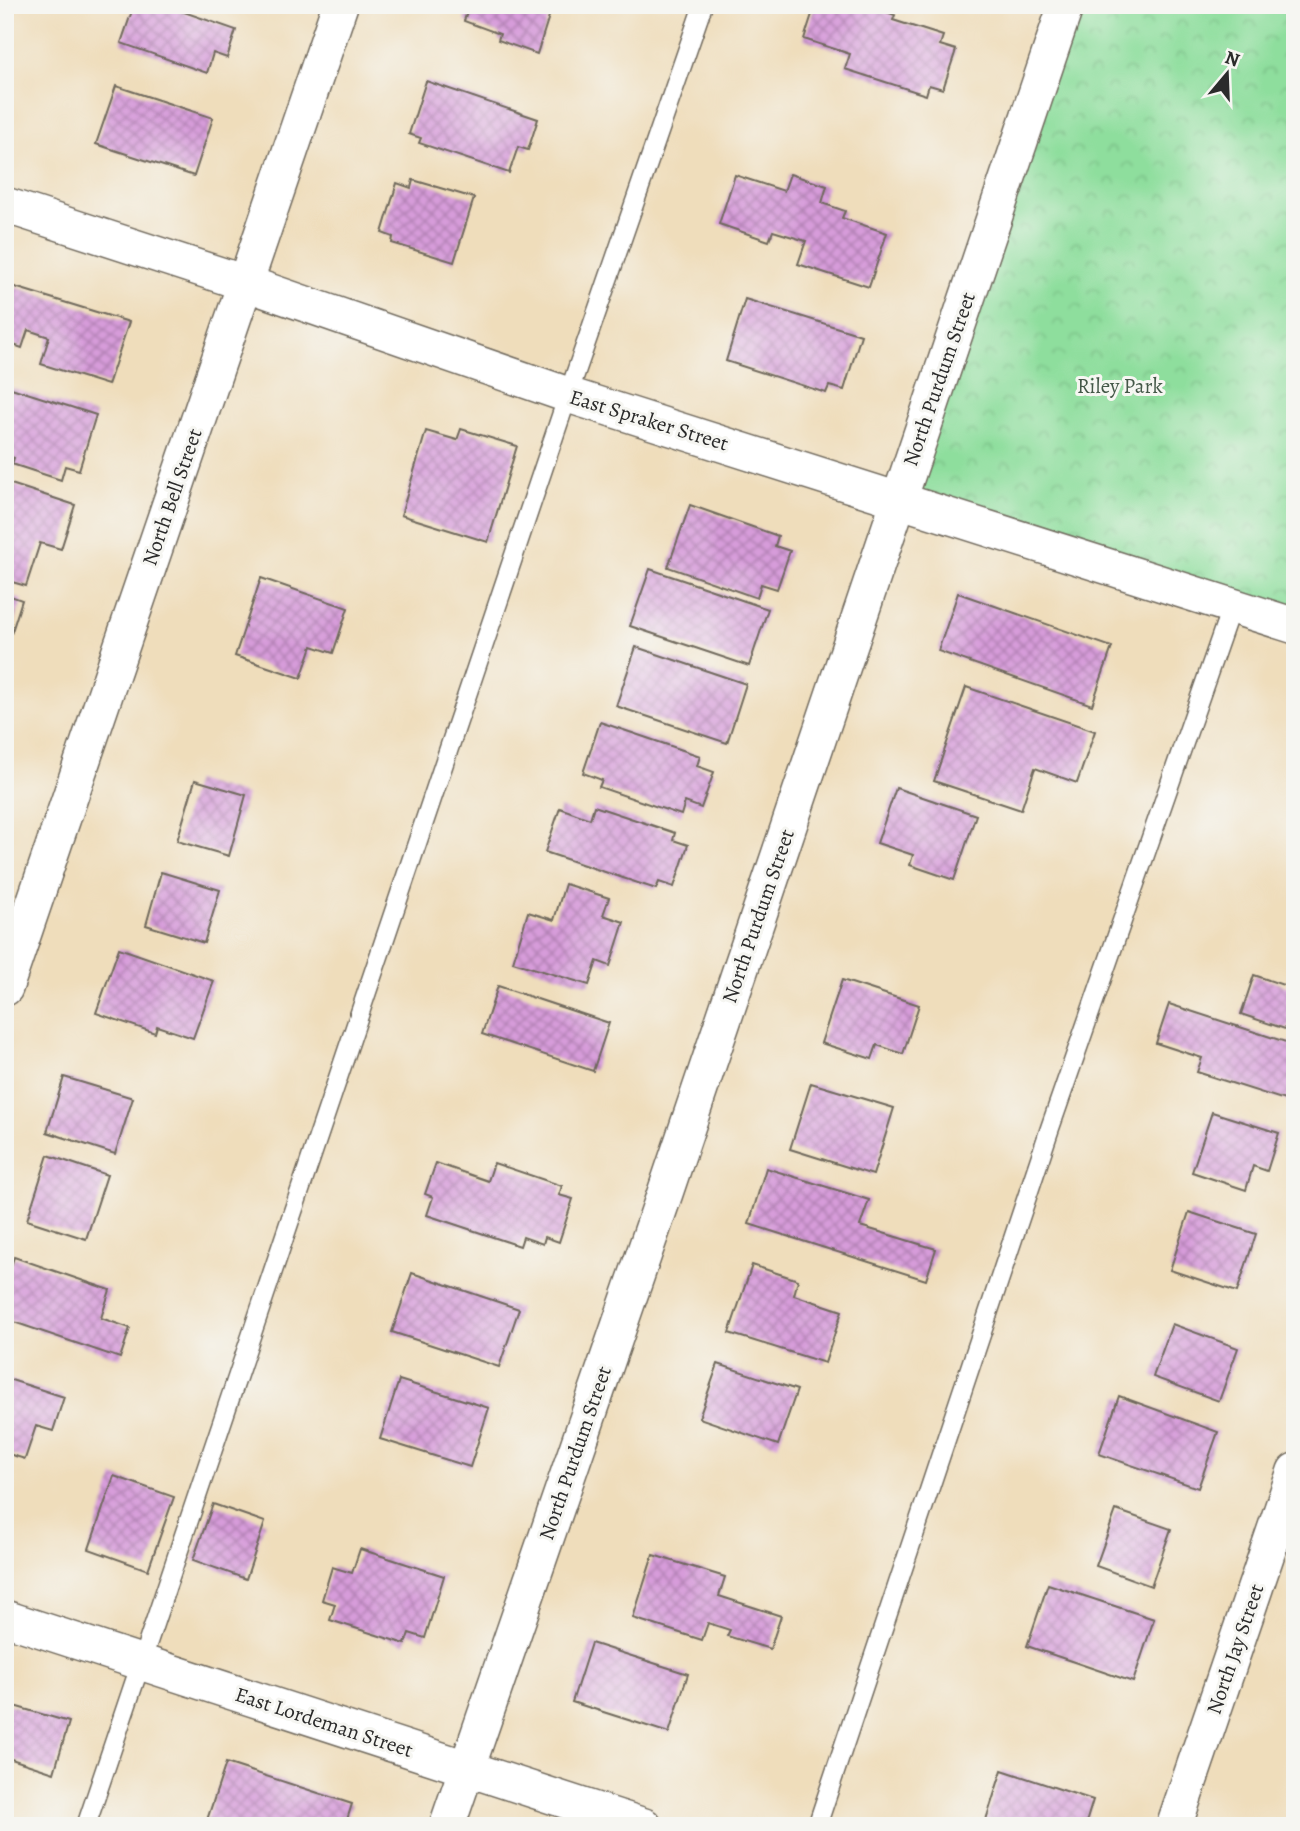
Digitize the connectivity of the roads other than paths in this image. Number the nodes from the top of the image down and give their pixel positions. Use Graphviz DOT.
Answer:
graph roads {
  1 [pos="340,5"];
  2 [pos="703,5"];
  3 [pos="1066,5"];
  4 [pos="5,205"];
  5 [pos="245,282"];
  6 [pos="568,394"];
  7 [pos="898,498"];
  8 [pos="1232,605"];
  9 [pos="1295,626"];
  10 [pos="5,988"];
  11 [pos="1295,1471"];
  12 [pos="5,1618"];
  13 [pos="142,1663"];
  14 [pos="467,1768"];
  15 [pos="86,1826"];
  16 [pos="447,1826"];
  17 [pos="644,1826"];
  18 [pos="817,1826"];
  19 [pos="1174,1826"];
  1 -- 5 [label="street, North Bell Street"];
  2 -- 6 [label="lane"];
  3 -- 7 [label="street, North Purdum Street"];
  4 -- 5 [label="street, East Spraker Street"];
  5 -- 6 [label="street, East Spraker Street"];
  5 -- 10 [label="street, North Bell Street"];
  6 -- 7 [label="street, East Spraker Street"];
  6 -- 13 [label="lane"];
  7 -- 8 [label="street, East Spraker Street"];
  7 -- 14 [label="street, North Purdum Street"];
  8 -- 9 [label="street, East Spraker Street"];
  8 -- 18 [label="lane"];
  11 -- 19 [label="street, North Jay Street"];
  12 -- 13 [label="street, East Lordeman Street"];
  13 -- 14 [label="street, East Lordeman Street"];
  13 -- 15 [label="lane"];
  14 -- 16 [label="street, North Purdum Street"];
  14 -- 17 [label="street, East Lordeman Street"];
}
